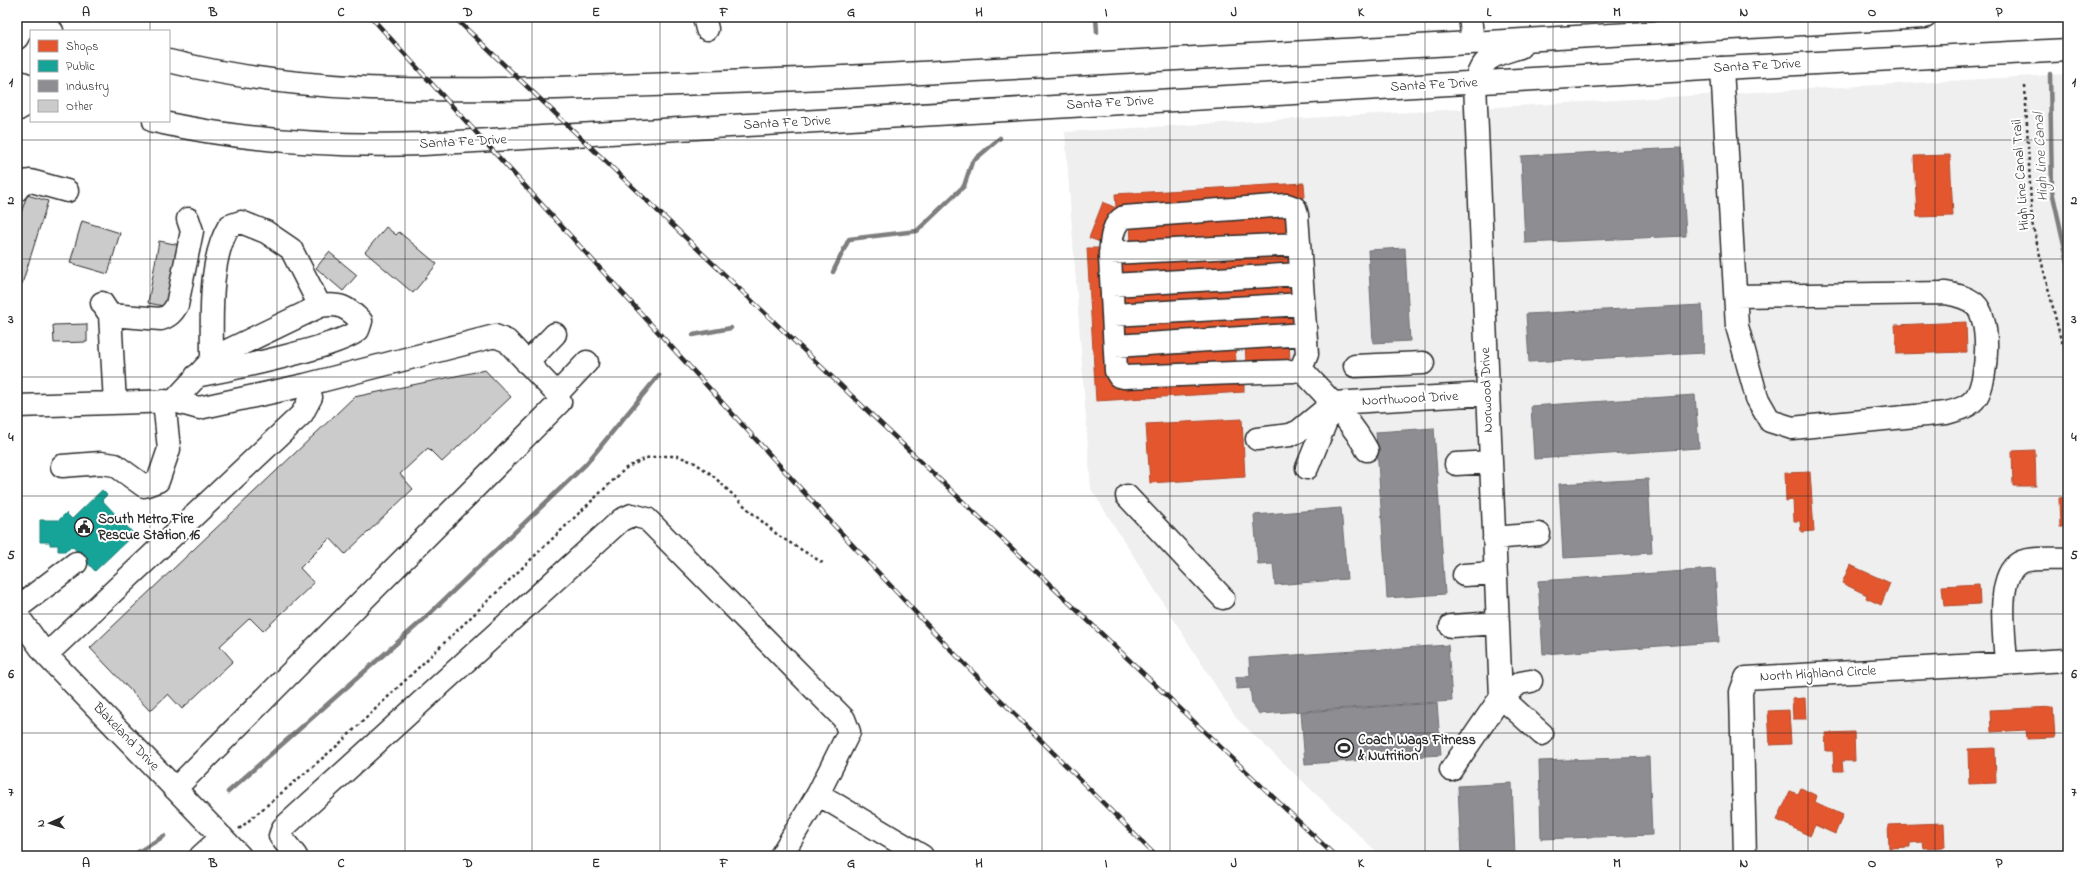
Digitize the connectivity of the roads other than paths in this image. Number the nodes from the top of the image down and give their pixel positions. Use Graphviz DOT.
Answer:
graph roads {
  1 [pos="1470,17"];
  2 [pos="1913,17"];
  3 [pos="1742,22"];
  4 [pos="23,23"];
  5 [pos="48,30"];
  6 [pos="1551,38"];
  7 [pos="1473,42"];
  8 [pos="2068,50"];
  9 [pos="170,61"];
  10 [pos="1722,68"];
  11 [pos="17,81"];
  12 [pos="1475,83"];
  13 [pos="30,86"];
  14 [pos="30,103"];
  15 [pos="17,110"];
  16 [pos="158,122"];
  17 [pos="17,190"];
  18 [pos="67,191"];
  19 [pos="188,219"];
  20 [pos="1299,244"];
  21 [pos="1110,253"];
  22 [pos="1301,274"];
  23 [pos="1112,285"];
  24 [pos="1736,296"];
  25 [pos="1303,304"];
  26 [pos="320,306"];
  27 [pos="1114,315"];
  28 [pos="556,334"];
  29 [pos="1305,334"];
  30 [pos="1115,346"];
  31 [pos="212,360"];
  32 [pos="587,362"];
  33 [pos="528,363"];
  34 [pos="1424,363"];
  35 [pos="1355,366"];
  36 [pos="1301,369"];
  37 [pos="196,376"];
  38 [pos="305,385"];
  39 [pos="557,394"];
  40 [pos="1487,394"];
  41 [pos="169,401"];
  42 [pos="115,402"];
  43 [pos="1333,403"];
  44 [pos="17,406"];
  45 [pos="1257,439"];
  46 [pos="1367,450"];
  47 [pos="1491,462"];
  48 [pos="1456,464"];
  49 [pos="62,466"];
  50 [pos="1307,468"];
  51 [pos="1127,496"];
  52 [pos="1539,534"];
  53 [pos="1494,538"];
  54 [pos="2068,559"];
  55 [pos="76,563"];
  56 [pos="1495,573"];
  57 [pos="1464,575"];
  58 [pos="1223,598"];
  59 [pos="17,608"];
  60 [pos="17,615"];
  61 [pos="1498,623"];
  62 [pos="1451,626"];
  63 [pos="46,655"];
  64 [pos="2068,660"];
  65 [pos="2006,663"];
  66 [pos="1531,681"];
  67 [pos="1502,697"];
  68 [pos="1542,734"];
  69 [pos="1451,770"];
  70 [pos="175,789"];
  71 [pos="818,794"];
  72 [pos="222,837"];
  73 [pos="201,856"];
  74 [pos="240,856"];
  75 [pos="296,856"];
  76 [pos="781,856"];
  77 [pos="922,856"];
  78 [pos="1745,856"];
  1 -- 7 [label="main road"];
  2 -- 3 [label="main road"];
  3 -- 6 [label="main road"];
  4 -- 5 [label="main road"];
  6 -- 7 [label="main road"];
  6 -- 12 [label="main road"];
  7 -- 9 [label="main road"];
  8 -- 10 [label="main road, Santa Fe Drive"];
  10 -- 12 [label="main road, Santa Fe Drive"];
  10 -- 24 [label="main road"];
  11 -- 13 [label="main road"];
  12 -- 16 [label="main road, Santa Fe Drive"];
  12 -- 40 [label="main road, Norwood Drive"];
  14 -- 15 [label="main road"];
  17 -- 18 [label="main road"];
  19 -- 42 [label="main road"];
  20 -- 21 [label="main road"];
  20 -- 21 [label="main road"];
  20 -- 22 [label="main road"];
  21 -- 23 [label="main road"];
  22 -- 23 [label="main road"];
  22 -- 25 [label="main road"];
  23 -- 27 [label="main road"];
  24 -- 24 [label="main road"];
  25 -- 27 [label="main road"];
  25 -- 29 [label="main road"];
  26 -- 31 [label="main road"];
  26 -- 31 [label="main road"];
  26 -- 37 [label="main road"];
  27 -- 30 [label="main road"];
  28 -- 33 [label="main road"];
  29 -- 30 [label="main road"];
  29 -- 36 [label="main road"];
  30 -- 36 [label="main road"];
  31 -- 37 [label="main road"];
  32 -- 39 [label="main road"];
  33 -- 38 [label="main road"];
  33 -- 39 [label="main road"];
  34 -- 35 [label="main road"];
  36 -- 43 [label="main road"];
  37 -- 41 [label="main road"];
  38 -- 41 [label="main road"];
  38 -- 63 [label="main road"];
  39 -- 70 [label="main road"];
  40 -- 43 [label="main road, Northwood Drive"];
  40 -- 47 [label="main road, Norwood Drive"];
  41 -- 42 [label="main road"];
  41 -- 49 [label="main road"];
  42 -- 44 [label="main road"];
  43 -- 45 [label="main road"];
  43 -- 46 [label="main road"];
  43 -- 50 [label="main road"];
  47 -- 48 [label="main road"];
  47 -- 53 [label="main road, Norwood Drive"];
  51 -- 58 [label="main road"];
  52 -- 53 [label="main road"];
  53 -- 56 [label="main road, Norwood Drive"];
  54 -- 65 [label="main road"];
  55 -- 59 [label="main road"];
  56 -- 57 [label="main road"];
  56 -- 61 [label="main road, Norwood Drive"];
  60 -- 63 [label="main road, Blakeland Drive"];
  61 -- 62 [label="main road"];
  61 -- 67 [label="main road, Norwood Drive"];
  63 -- 70 [label="main road, Blakeland Drive"];
  64 -- 65 [label="main road, North Highland Circle"];
  65 -- 78 [label="main road, North Highland Circle"];
  66 -- 67 [label="main road"];
  67 -- 68 [label="main road"];
  67 -- 69 [label="main road"];
  70 -- 72 [label="main road, Blakeland Drive"];
  71 -- 75 [label="main road"];
  71 -- 76 [label="main road"];
  71 -- 77 [label="main road"];
  72 -- 73 [label="main road"];
  72 -- 74 [label="main road, Blakeland Drive"];
}
